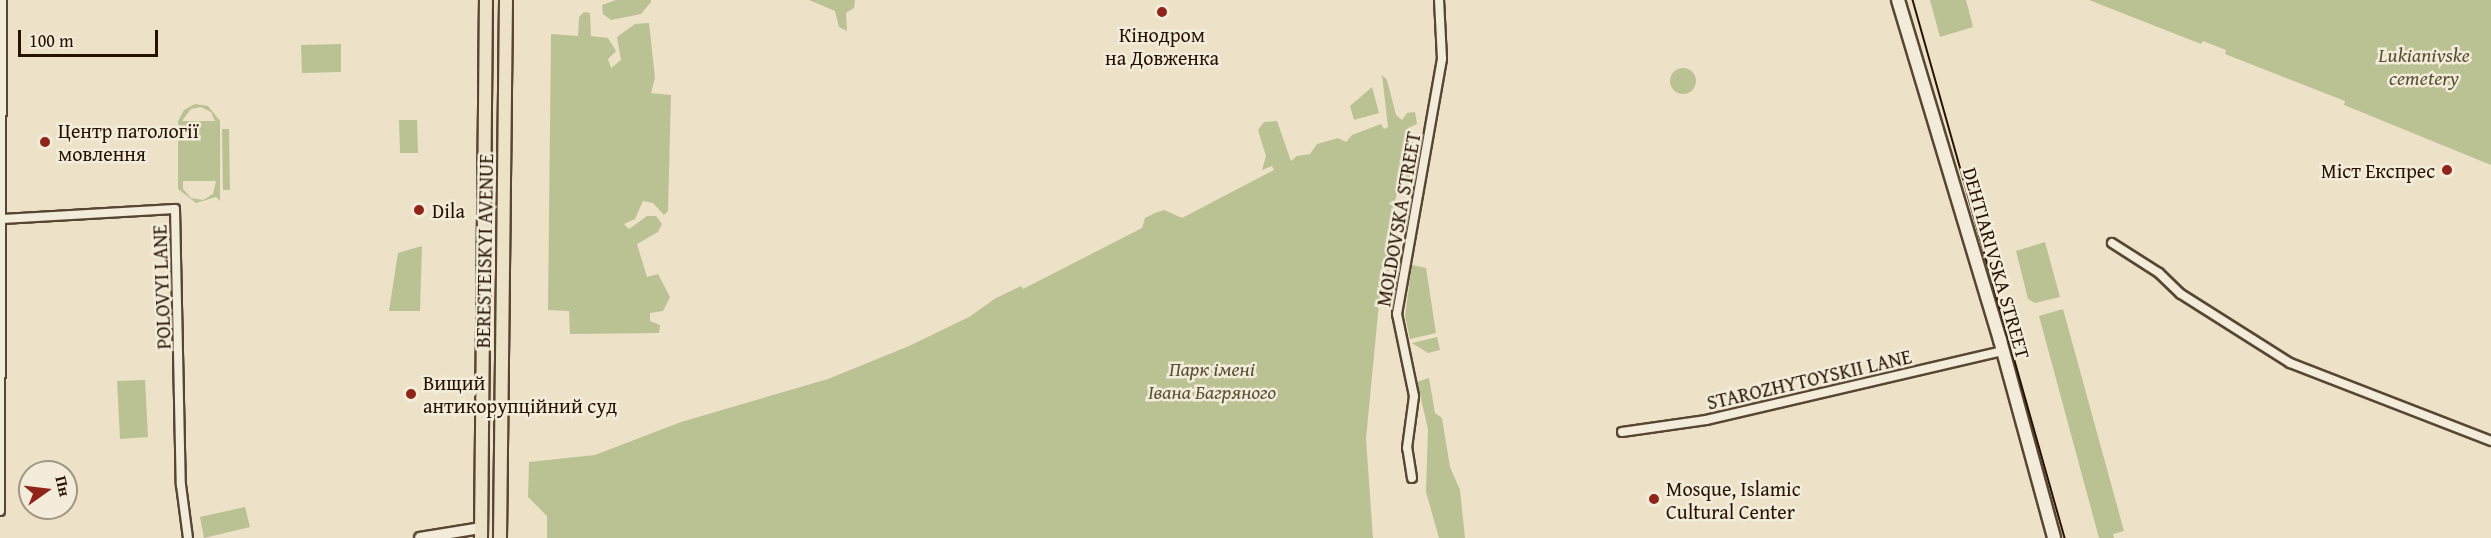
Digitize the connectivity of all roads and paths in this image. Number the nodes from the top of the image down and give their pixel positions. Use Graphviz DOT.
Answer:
graph roads {
  1 [pos="2,0"];
  2 [pos="486,0"];
  3 [pos="506,0"];
  4 [pos="1439,0"];
  5 [pos="1898,0"];
  6 [pos="2,219"];
  7 [pos="2112,243"];
  8 [pos="0,345"];
  9 [pos="2003,351"];
  10 [pos="1622,432"];
  11 [pos="2491,441"];
  12 [pos="1412,478"];
  13 [pos="0,511"];
  14 [pos="481,533"];
  15 [pos="188,538"];
  16 [pos="420,538"];
  17 [pos="501,538"];
  18 [pos="2054,538"];
  1 -- 6 [label="street"];
  2 -- 14 [label="main road, BERESTEISKYI AVENUE"];
  3 -- 17 [label="main road, BERESTEISKYI AVENUE"];
  4 -- 12 [label="street, MOLDOVSKA STREET"];
  5 -- 9 [label="main road, DEHTIARIVSKA STREET"];
  6 -- 8 [label="street"];
  6 -- 15 [label="street, POLOVYI LANE"];
  7 -- 11 [label="street"];
  8 -- 13 [label="street"];
  9 -- 10 [label="street, STAROZHYTOYSKII LANE"];
  9 -- 18 [label="main road, DEHTIARIVSKA STREET"];
  14 -- 16 [label="street"];
}
